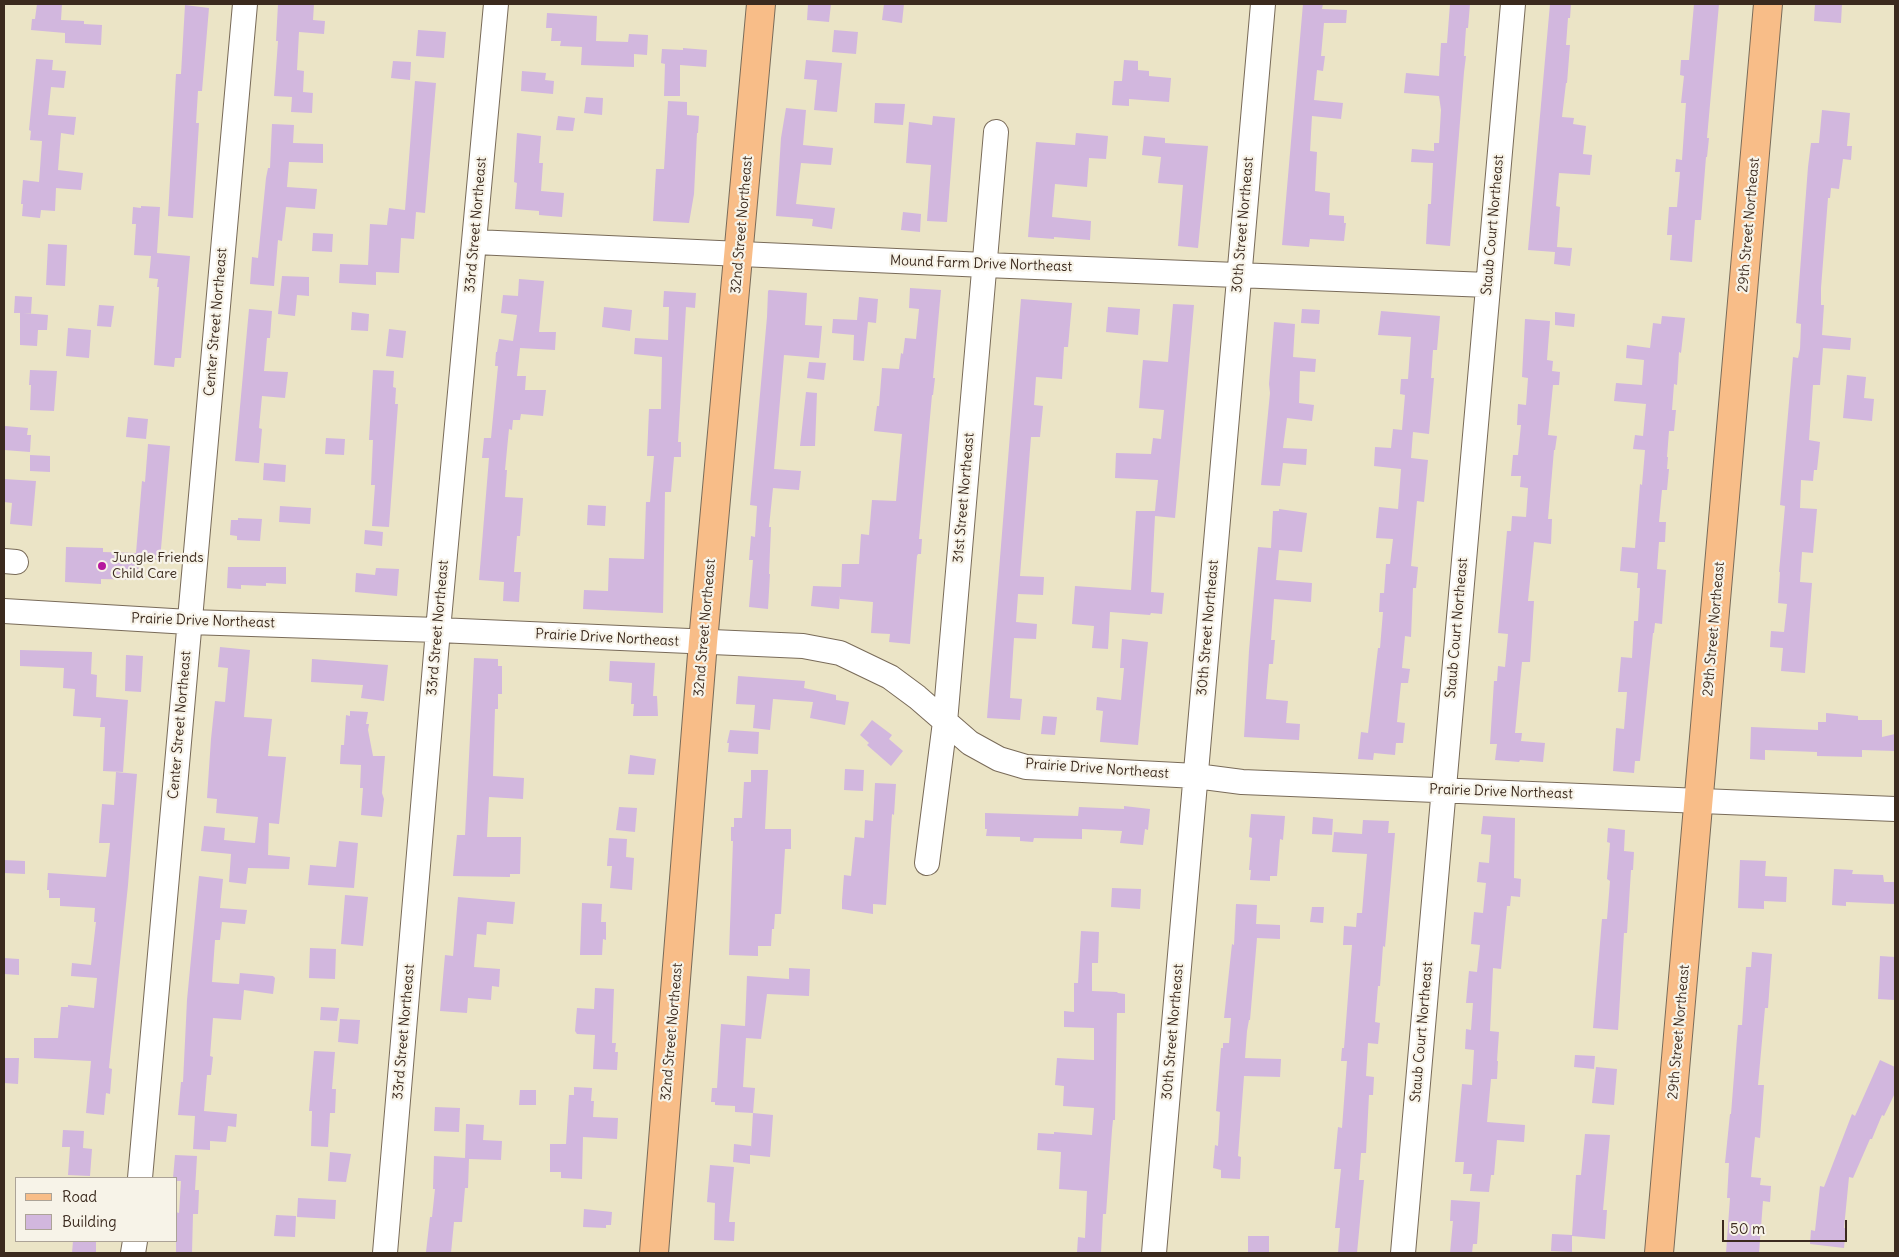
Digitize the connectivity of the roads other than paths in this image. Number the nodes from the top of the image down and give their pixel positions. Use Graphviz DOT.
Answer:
graph roads {
  1 [pos="245,4"];
  2 [pos="496,4"];
  3 [pos="761,4"];
  4 [pos="1263,4"];
  5 [pos="1513,4"];
  6 [pos="1768,4"];
  7 [pos="996,132"];
  8 [pos="475,242"];
  9 [pos="740,253"];
  10 [pos="985,265"];
  11 [pos="1239,274"];
  12 [pos="1488,285"];
  13 [pos="4,611"];
  14 [pos="189,622"];
  15 [pos="438,630"];
  16 [pos="703,642"];
  17 [pos="945,722"];
  18 [pos="1196,776"];
  19 [pos="1443,790"];
  20 [pos="1699,800"];
  21 [pos="1895,809"];
  22 [pos="927,863"];
  23 [pos="140,1177"];
  24 [pos="385,1253"];
  25 [pos="654,1253"];
  26 [pos="1154,1253"];
  27 [pos="1402,1253"];
  28 [pos="1660,1253"];
  1 -- 14 [label="street, Center Street Northeast"];
  2 -- 8 [label="street, 33rd Street Northeast"];
  3 -- 9 [label="main road, 32nd Street Northeast"];
  4 -- 11 [label="street, 30th Street Northeast"];
  5 -- 12 [label="street, Staub Court Northeast"];
  6 -- 20 [label="main road, 29th Street Northeast"];
  7 -- 10 [label="street, 31st Street Northeast"];
  8 -- 9 [label="street, Mound Farm Drive Northeast"];
  8 -- 15 [label="street, 33rd Street Northeast"];
  9 -- 10 [label="street, Mound Farm Drive Northeast"];
  9 -- 16 [label="main road, 32nd Street Northeast"];
  10 -- 11 [label="street, Mound Farm Drive Northeast"];
  10 -- 17 [label="street, 31st Street Northeast"];
  11 -- 12 [label="street, Mound Farm Drive Northeast"];
  11 -- 18 [label="street, 30th Street Northeast"];
  12 -- 19 [label="street, Staub Court Northeast"];
  13 -- 14 [label="street, Prairie Drive Northeast"];
  14 -- 15 [label="street, Prairie Drive Northeast"];
  14 -- 23 [label="street, Center Street Northeast"];
  15 -- 16 [label="street, Prairie Drive Northeast"];
  15 -- 24 [label="street, 33rd Street Northeast"];
  16 -- 17 [label="street, Prairie Drive Northeast"];
  16 -- 25 [label="main road, 32nd Street Northeast"];
  17 -- 18 [label="street, Prairie Drive Northeast"];
  17 -- 22 [label="street, 31st Street Northeast"];
  18 -- 19 [label="street, Prairie Drive Northeast"];
  18 -- 26 [label="street, 30th Street Northeast"];
  19 -- 20 [label="street, Prairie Drive Northeast"];
  19 -- 27 [label="street, Staub Court Northeast"];
  20 -- 21 [label="street, Prairie Drive Northeast"];
  20 -- 28 [label="main road, 29th Street Northeast"];
}
